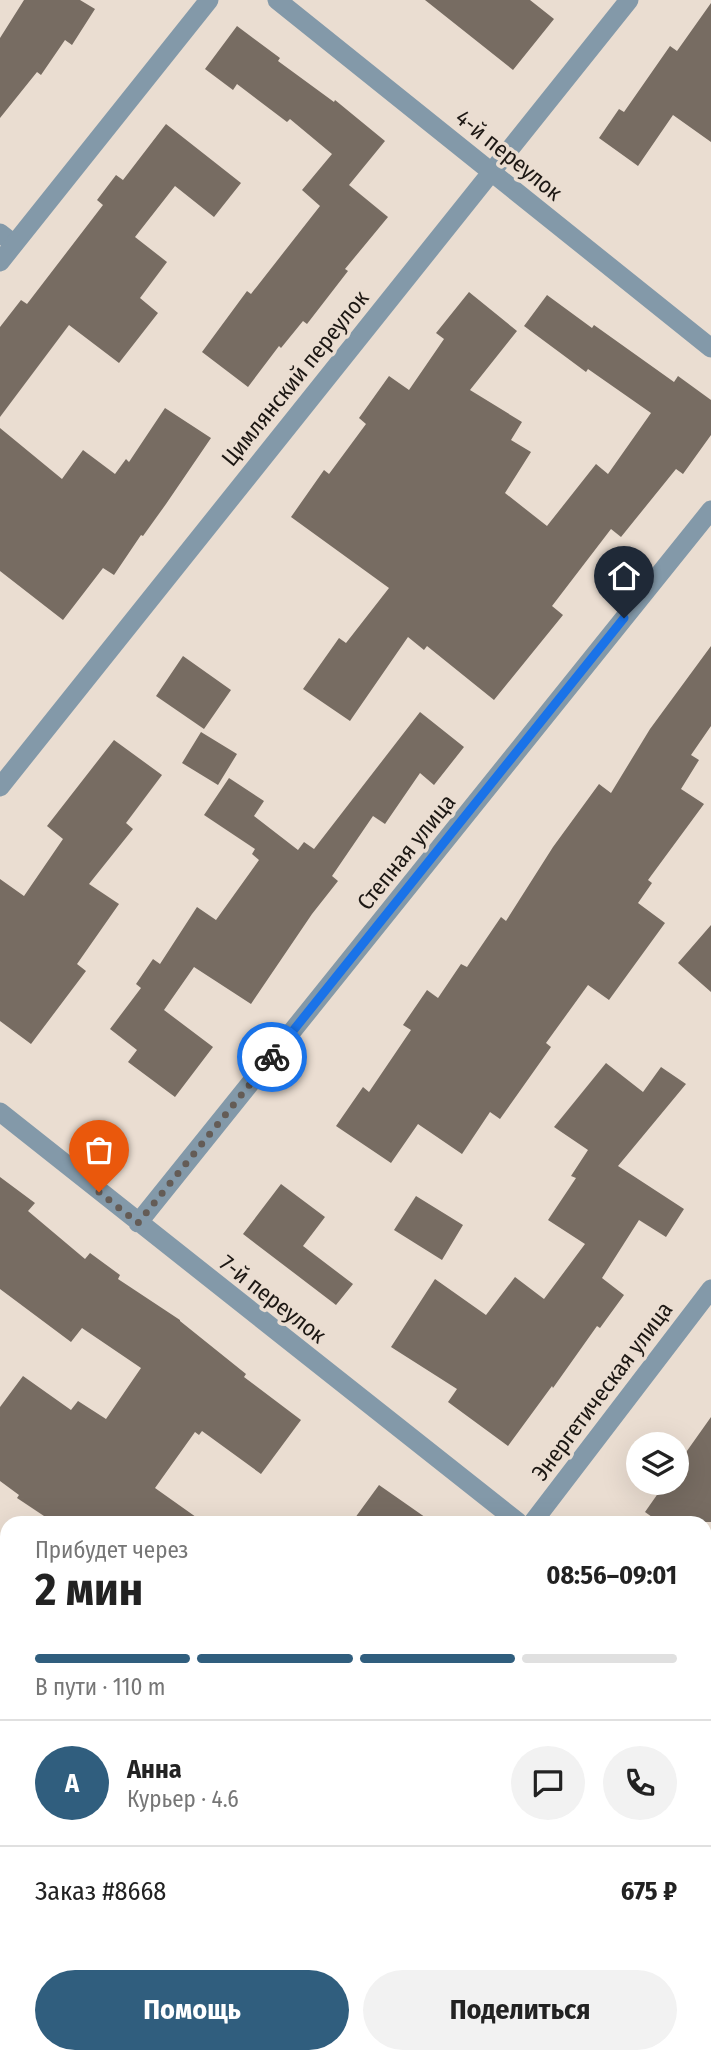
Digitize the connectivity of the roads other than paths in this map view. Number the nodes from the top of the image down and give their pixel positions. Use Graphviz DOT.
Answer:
graph roads {
  1 [pos="209,0"];
  2 [pos="277,0"];
  3 [pos="629,0"];
  4 [pos="491,172"];
  5 [pos="7,239"];
  6 [pos="0,262"];
  7 [pos="711,348"];
  8 [pos="711,510"];
  9 [pos="0,787"];
  10 [pos="0,1112"];
  11 [pos="138,1223"];
  12 [pos="711,1289"];
  13 [pos="510,1516"];
  14 [pos="538,1516"];
  1 -- 5 [label="street"];
  2 -- 4 [label="street, 4-й переулок"];
  3 -- 4 [label="street, Цимлянский переулок"];
  4 -- 7 [label="street, 4-й переулок"];
  4 -- 9 [label="street, Цимлянский переулок"];
  5 -- 6 [label="street"];
  8 -- 11 [label="street, Степная улица"];
  10 -- 11 [label="street, 7-й переулок"];
  11 -- 13 [label="street, 7-й переулок"];
  12 -- 14 [label="street, Энергетическая улица"];
}
